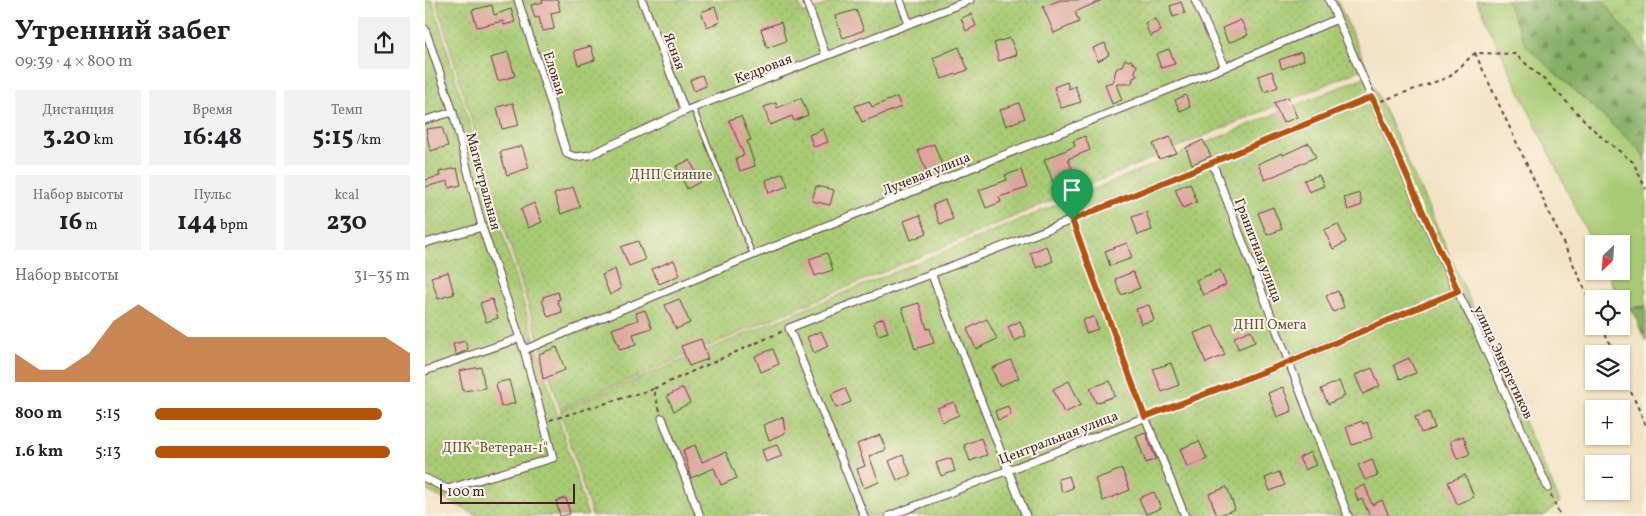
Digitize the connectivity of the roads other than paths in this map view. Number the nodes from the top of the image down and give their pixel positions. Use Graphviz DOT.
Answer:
graph roads {
  1 [pos="518,0"];
  2 [pos="642,0"];
  3 [pos="806,0"];
  4 [pos="900,0"];
  5 [pos="970,0"];
  6 [pos="1195,0"];
  7 [pos="1329,0"];
  8 [pos="1337,19"];
  9 [pos="909,24"];
  10 [pos="425,29"];
  11 [pos="826,56"];
  12 [pos="1225,66"];
  13 [pos="1373,100"];
  14 [pos="693,108"];
  15 [pos="685,111"];
  16 [pos="453,112"];
  17 [pos="425,120"];
  18 [pos="567,154"];
  19 [pos="1212,162"];
  20 [pos="1072,220"];
  21 [pos="482,227"];
  22 [pos="425,243"];
  23 [pos="753,255"];
  24 [pos="931,273"];
  25 [pos="1458,291"];
  26 [pos="520,338"];
  27 [pos="524,350"];
  28 [pos="1289,362"];
  29 [pos="425,371"];
  30 [pos="1145,417"];
  31 [pos="662,418"];
  32 [pos="1009,469"];
  33 [pos="425,478"];
  34 [pos="1548,488"];
  35 [pos="700,516"];
  36 [pos="864,516"];
  37 [pos="889,516"];
  38 [pos="1026,516"];
  39 [pos="1185,516"];
  40 [pos="1348,516"];
  1 -- 18 [label="street, Еловая"];
  2 -- 15 [label="street, Ясная"];
  3 -- 11 [label="street"];
  4 -- 9 [label="street"];
  5 -- 9 [label="street, Кедровая"];
  6 -- 12 [label="street"];
  7 -- 8 [label="street, улица Энергетиков"];
  8 -- 12 [label="street, Лучевая улица"];
  8 -- 13 [label="street, улица Энергетиков"];
  9 -- 11 [label="street, Кедровая"];
  10 -- 16 [label="street, Магистральная"];
  11 -- 14 [label="street, Кедровая"];
  12 -- 23 [label="street, Лучевая улица"];
  13 -- 19 [label="street"];
  13 -- 25 [label="street, улица Энергетиков"];
  14 -- 15 [label="street, Кедровая"];
  14 -- 23 [label="lane"];
  15 -- 18 [label="street, Кедровая"];
  16 -- 17 [label="street"];
  16 -- 21 [label="street, Магистральная"];
  19 -- 20 [label="street"];
  19 -- 28 [label="street, Гранитная улица"];
  20 -- 24 [label="street"];
  20 -- 30 [label="street"];
  21 -- 22 [label="street"];
  21 -- 26 [label="street, Магистральная"];
  23 -- 27 [label="street, Лучевая улица"];
  24 -- 32 [label="street"];
  24 -- 36 [label="street"];
  25 -- 28 [label="street, Центральная улица"];
  25 -- 34 [label="street, улица Энергетиков"];
  26 -- 27 [label="street, Магистральная"];
  26 -- 29 [label="street"];
  27 -- 33 [label="street, Магистральная"];
  28 -- 30 [label="street, Центральная улица"];
  28 -- 40 [label="street, Гранитная улица"];
  30 -- 32 [label="street, Центральная улица"];
  30 -- 39 [label="street"];
  31 -- 35 [label="street"];
  32 -- 37 [label="street, Центральная улица"];
  32 -- 38 [label="street"];
}
